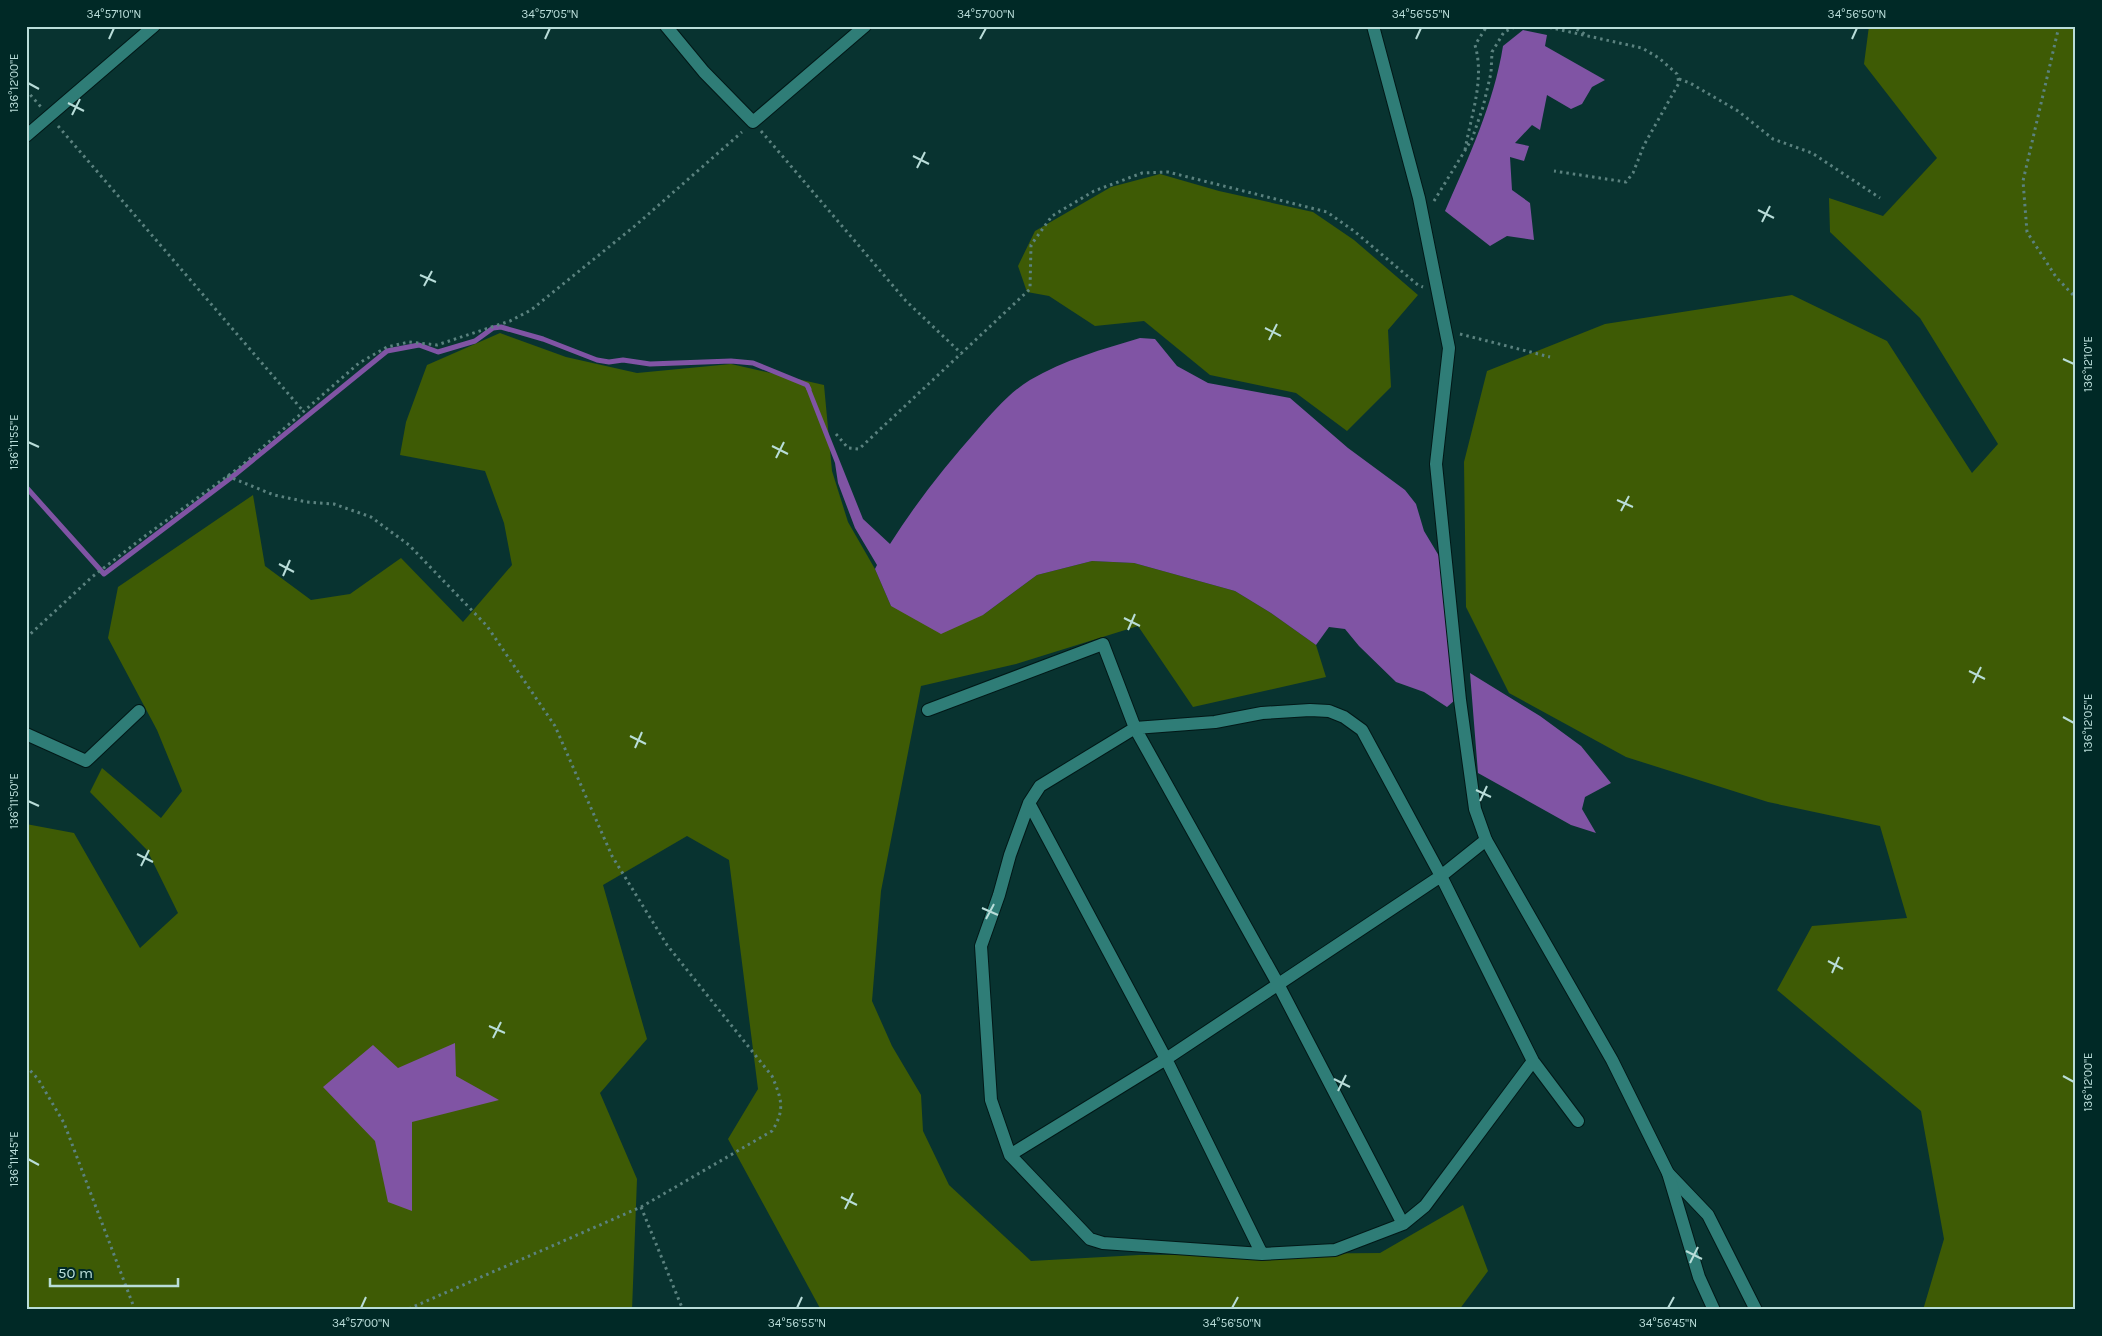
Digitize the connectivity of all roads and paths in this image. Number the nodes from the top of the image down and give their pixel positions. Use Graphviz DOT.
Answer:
graph roads {
  1 [pos="154,26"];
  2 [pos="666,26"];
  3 [pos="865,26"];
  4 [pos="1373,26"];
  5 [pos="1488,26"];
  6 [pos="1516,26"];
  7 [pos="1542,26"];
  8 [pos="1571,26"];
  9 [pos="2059,26"];
  10 [pos="1590,36"];
  11 [pos="1678,79"];
  12 [pos="26,90"];
  13 [pos="49,116"];
  14 [pos="753,122"];
  15 [pos="26,136"];
  16 [pos="1464,153"];
  17 [pos="1554,171"];
  18 [pos="1880,198"];
  19 [pos="1423,219"];
  20 [pos="1438,293"];
  21 [pos="2076,298"];
  22 [pos="1445,331"];
  23 [pos="962,354"];
  24 [pos="1550,357"];
  25 [pos="304,412"];
  26 [pos="836,434"];
  27 [pos="227,476"];
  28 [pos="26,638"];
  29 [pos="928,710"];
  30 [pos="139,711"];
  31 [pos="1135,728"];
  32 [pos="26,734"];
  33 [pos="1029,803"];
  34 [pos="1486,840"];
  35 [pos="1441,876"];
  36 [pos="1278,984"];
  37 [pos="1166,1059"];
  38 [pos="1533,1061"];
  39 [pos="26,1066"];
  40 [pos="1578,1121"];
  41 [pos="1010,1155"];
  42 [pos="1668,1173"];
  43 [pos="642,1207"];
  44 [pos="1403,1224"];
  45 [pos="1262,1254"];
  46 [pos="135,1310"];
  47 [pos="406,1310"];
  48 [pos="683,1310"];
  49 [pos="1714,1310"];
  50 [pos="1756,1310"];
  1 -- 13 [label="street"];
  2 -- 14 [label="street"];
  3 -- 14 [label="street"];
  4 -- 19 [label="street"];
  5 -- 16 [label="path"];
  6 -- 16 [label="path"];
  7 -- 10 [label="path"];
  8 -- 10 [label="path"];
  9 -- 21 [label="path"];
  10 -- 11 [label="path"];
  11 -- 17 [label="path"];
  11 -- 18 [label="path"];
  12 -- 13 [label="path"];
  13 -- 15 [label="street"];
  13 -- 25 [label="path"];
  14 -- 23 [label="path"];
  14 -- 25 [label="path"];
  16 -- 19 [label="path"];
  19 -- 20 [label="street"];
  20 -- 22 [label="street"];
  20 -- 23 [label="path"];
  22 -- 24 [label="path"];
  22 -- 34 [label="street"];
  23 -- 26 [label="path"];
  25 -- 27 [label="path"];
  27 -- 28 [label="path"];
  27 -- 43 [label="path"];
  29 -- 31 [label="street"];
  30 -- 32 [label="street"];
  31 -- 33 [label="street"];
  31 -- 35 [label="street"];
  31 -- 36 [label="street"];
  33 -- 37 [label="street"];
  33 -- 41 [label="street"];
  34 -- 35 [label="street"];
  34 -- 42 [label="street"];
  35 -- 36 [label="street"];
  35 -- 38 [label="street"];
  36 -- 37 [label="street"];
  36 -- 44 [label="street"];
  37 -- 41 [label="street"];
  37 -- 45 [label="street"];
  38 -- 40 [label="street"];
  38 -- 44 [label="street"];
  39 -- 46 [label="path"];
  41 -- 45 [label="street"];
  42 -- 49 [label="street"];
  42 -- 50 [label="street"];
  43 -- 47 [label="path"];
  43 -- 48 [label="path"];
  44 -- 45 [label="street"];
}
